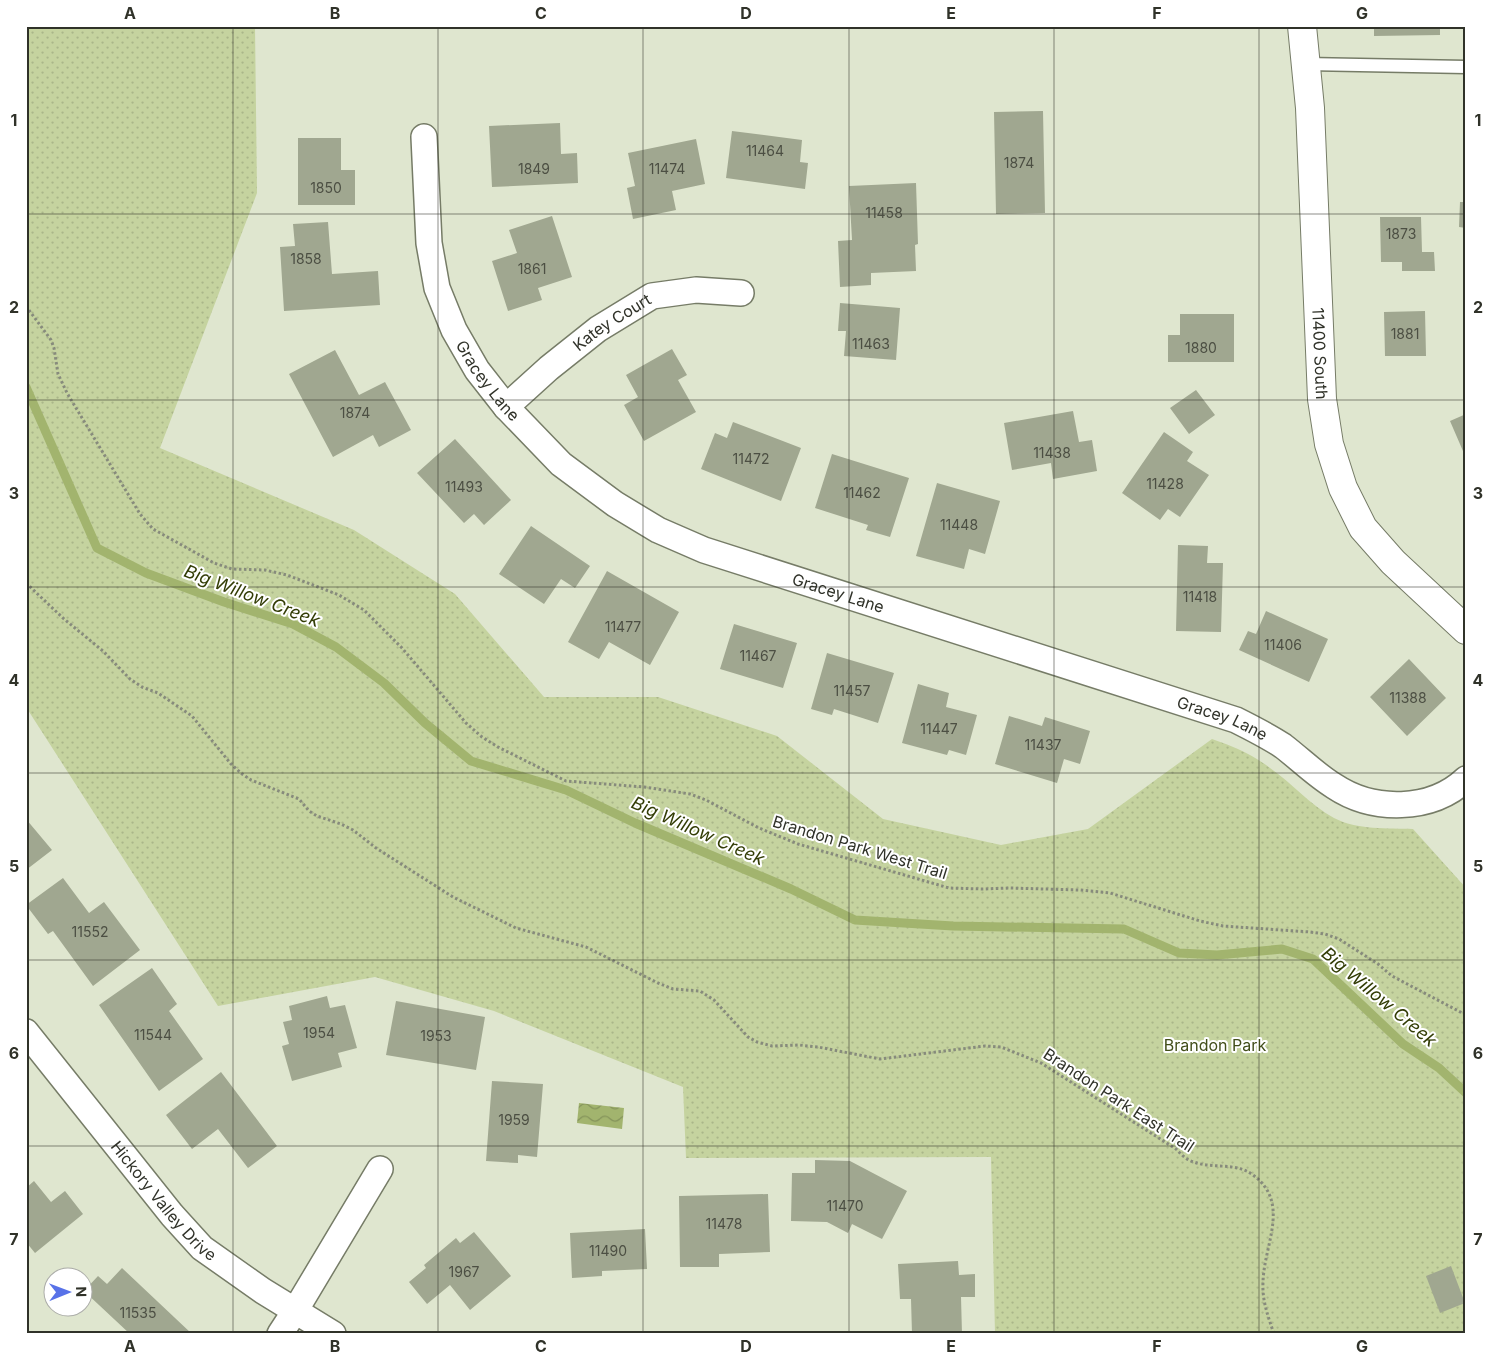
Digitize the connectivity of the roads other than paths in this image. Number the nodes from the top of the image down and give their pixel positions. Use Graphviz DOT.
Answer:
graph roads {
  1 [pos="1302,26"];
  2 [pos="1306,64"];
  3 [pos="1466,67"];
  4 [pos="424,136"];
  5 [pos="741,293"];
  6 [pos="506,407"];
  7 [pos="1466,630"];
  8 [pos="1466,779"];
  9 [pos="26,1032"];
  10 [pos="380,1169"];
  11 [pos="295,1311"];
  12 [pos="280,1334"];
  13 [pos="333,1334"];
  1 -- 2 [label="street, 11400 South"];
  2 -- 3 [label="lane"];
  2 -- 7 [label="street, 11400 South"];
  4 -- 6 [label="street, Gracey Lane"];
  5 -- 6 [label="street, Katey Court"];
  6 -- 8 [label="street, Gracey Lane"];
  9 -- 11 [label="street, Hickory Valley Drive"];
  10 -- 11 [label="street"];
  11 -- 12 [label="street"];
  11 -- 13 [label="street, Hickory Valley Drive"];
}
